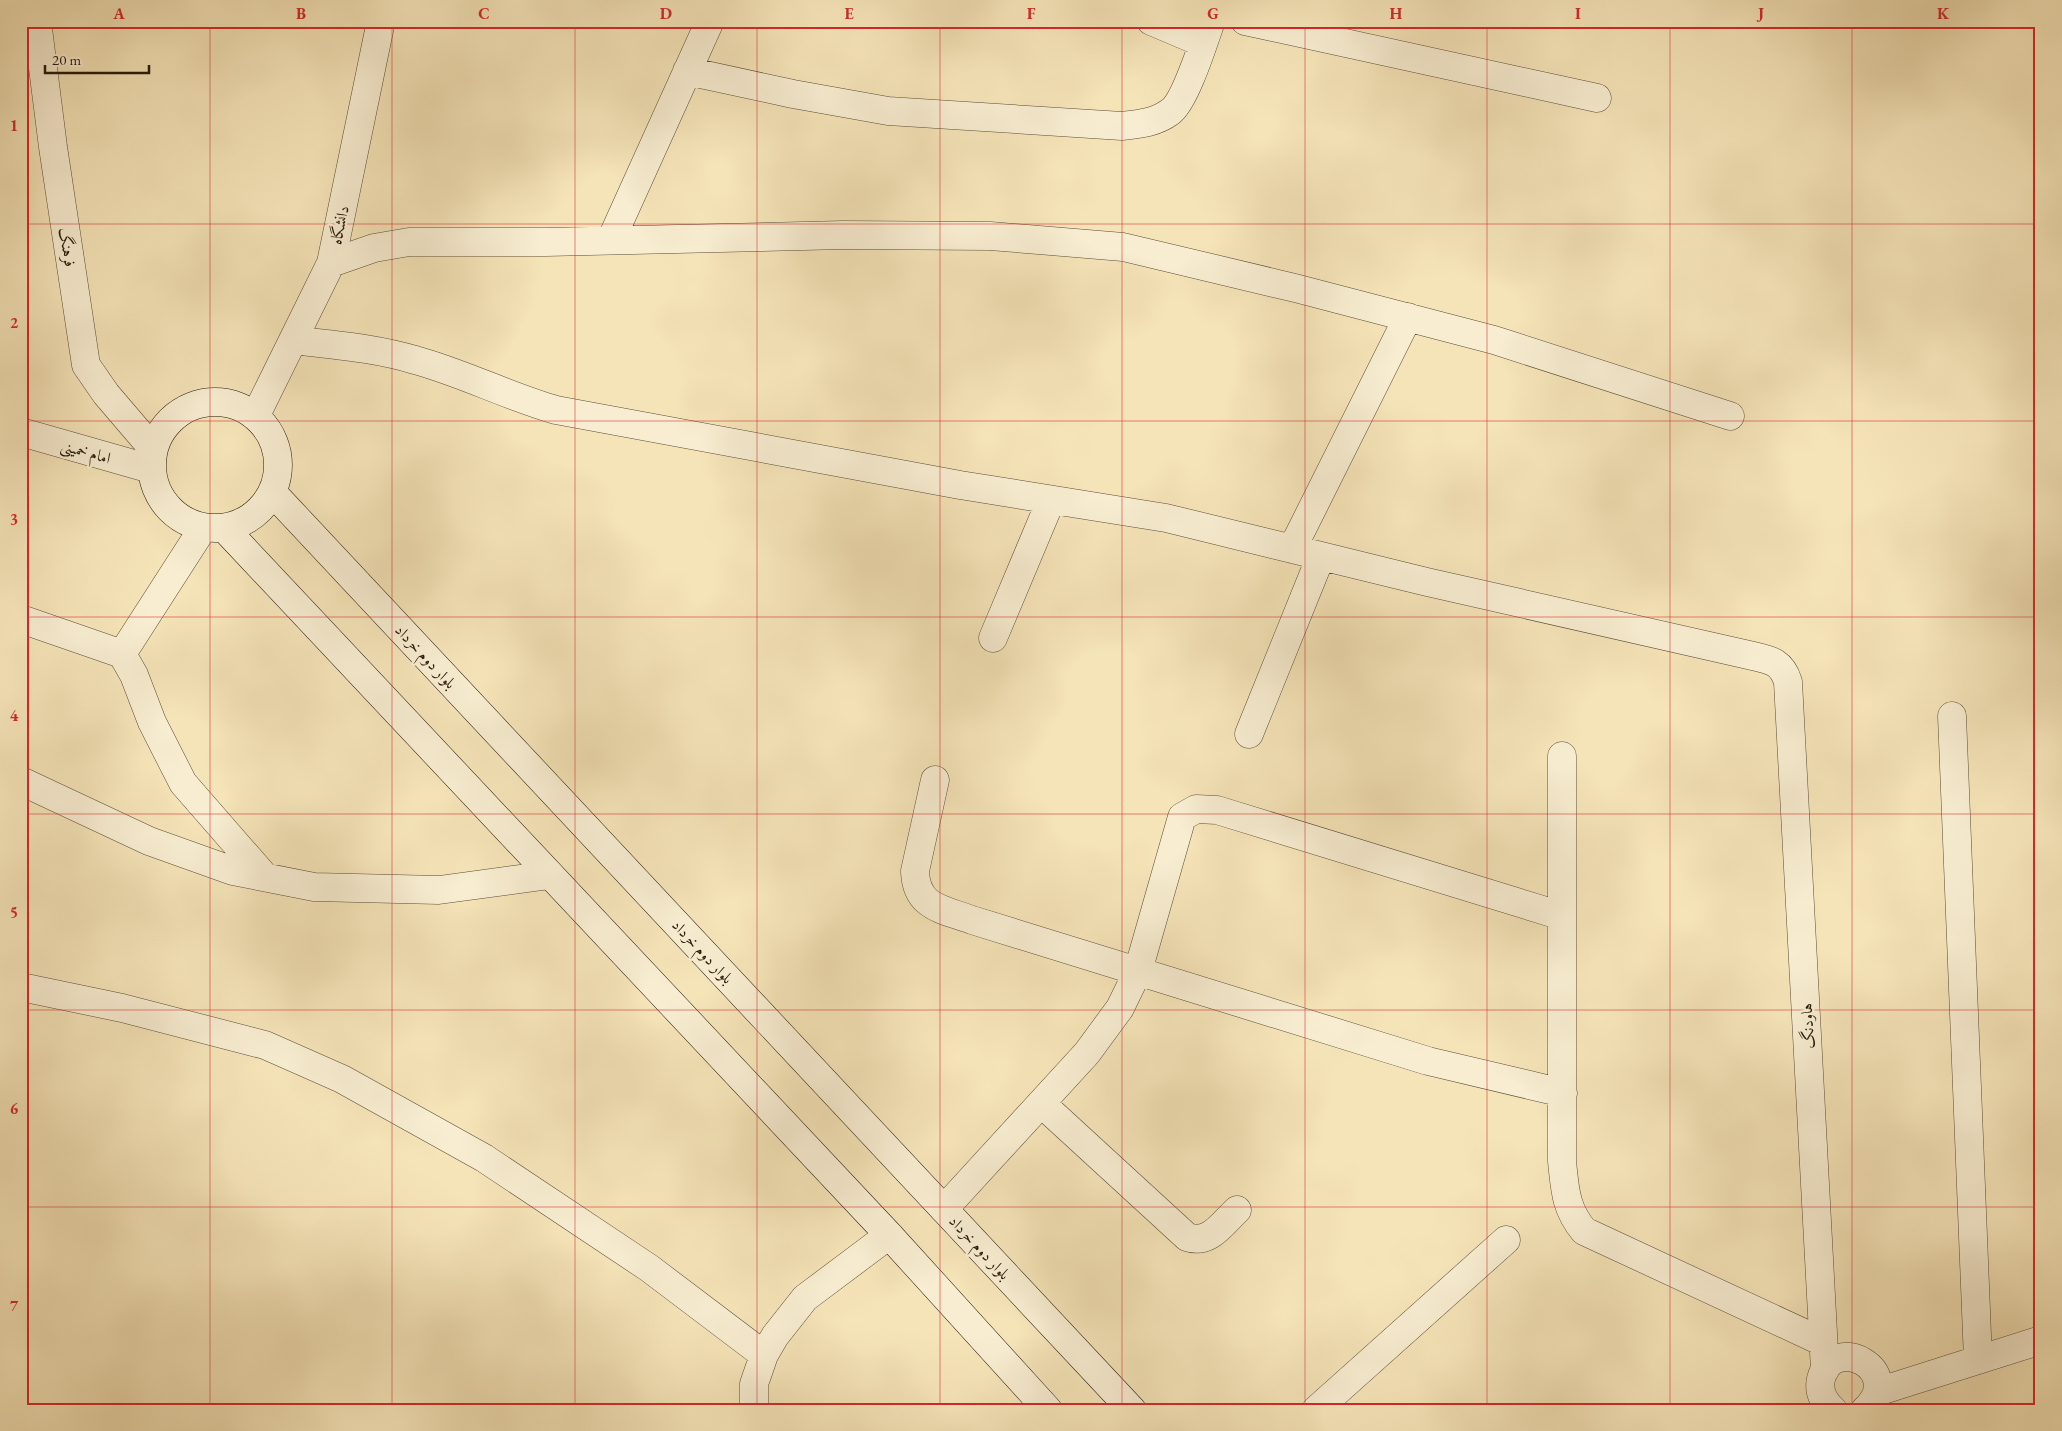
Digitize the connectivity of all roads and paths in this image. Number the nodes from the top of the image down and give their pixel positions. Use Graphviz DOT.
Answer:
graph roads {
  1 [pos="37,21"];
  2 [pos="381,21"];
  3 [pos="710,21"];
  4 [pos="1151,21"];
  5 [pos="1245,21"];
  6 [pos="1207,32"];
  7 [pos="687,71"];
  8 [pos="1598,98"];
  9 [pos="611,240"];
  10 [pos="331,263"];
  11 [pos="1408,317"];
  12 [pos="293,340"];
  13 [pos="256,416"];
  14 [pos="1730,416"];
  15 [pos="21,432"];
  16 [pos="152,459"];
  17 [pos="273,493"];
  18 [pos="1052,500"];
  19 [pos="213,528"];
  20 [pos="1292,549"];
  21 [pos="1320,556"];
  22 [pos="21,620"];
  23 [pos="993,638"];
  24 [pos="122,654"];
  25 [pos="1952,716"];
  26 [pos="1250,734"];
  27 [pos="1562,756"];
  28 [pos="21,780"];
  29 [pos="935,780"];
  30 [pos="550,875"];
  31 [pos="265,877"];
  32 [pos="1562,916"];
  33 [pos="1138,971"];
  34 [pos="21,987"];
  35 [pos="1562,1093"];
  36 [pos="1042,1103"];
  37 [pos="944,1209"];
  38 [pos="1237,1210"];
  39 [pos="889,1235"];
  40 [pos="1506,1240"];
  41 [pos="2041,1340"];
  42 [pos="1823,1342"];
  43 [pos="764,1356"];
  44 [pos="1978,1360"];
  45 [pos="1825,1370"];
  46 [pos="1871,1401"];
  47 [pos="754,1410"];
  48 [pos="1048,1410"];
  49 [pos="1132,1410"];
  50 [pos="1316,1410"];
  51 [pos="1833,1410"];
  1 -- 16 [label="street, فرهنگ"];
  2 -- 10 [label="street, دانشگاه"];
  3 -- 7 [label="street"];
  4 -- 6 [label="street"];
  5 -- 8 [label="street"];
  6 -- 7 [label="street"];
  7 -- 9 [label="street"];
  9 -- 10 [label="street"];
  9 -- 11 [label="street"];
  10 -- 12 [label="street, دانشگاه"];
  11 -- 14 [label="street"];
  11 -- 20 [label="street"];
  12 -- 13 [label="street, دانشگاه"];
  12 -- 18 [label="street"];
  13 -- 16 [label="street"];
  13 -- 17 [label="street"];
  15 -- 16 [label="street, امام خمینی"];
  16 -- 19 [label="street"];
  17 -- 19 [label="street"];
  17 -- 37 [label="street, بلوار دوم خرداد"];
  18 -- 20 [label="street"];
  18 -- 23 [label="street"];
  19 -- 24 [label="street"];
  19 -- 30 [label="street"];
  20 -- 21 [label="street"];
  21 -- 26 [label="street"];
  21 -- 42 [label="street, هاودنگ"];
  22 -- 24 [label="street"];
  24 -- 31 [label="street"];
  25 -- 44 [label="street"];
  27 -- 32 [label="street"];
  28 -- 31 [label="street"];
  29 -- 33 [label="street"];
  30 -- 31 [label="street"];
  30 -- 39 [label="street"];
  32 -- 33 [label="street"];
  32 -- 35 [label="street"];
  33 -- 35 [label="street"];
  33 -- 36 [label="street"];
  34 -- 43 [label="street"];
  35 -- 42 [label="street"];
  36 -- 37 [label="street"];
  36 -- 38 [label="street"];
  37 -- 49 [label="street, بلوار دوم خرداد"];
  39 -- 43 [label="street"];
  39 -- 48 [label="street"];
  40 -- 50 [label="street"];
  41 -- 44 [label="street"];
  42 -- 45 [label="street, هاودنگ"];
  43 -- 47 [label="street"];
  44 -- 46 [label="street"];
  45 -- 46 [label="street"];
  45 -- 51 [label="street, هاودنگ"];
}
